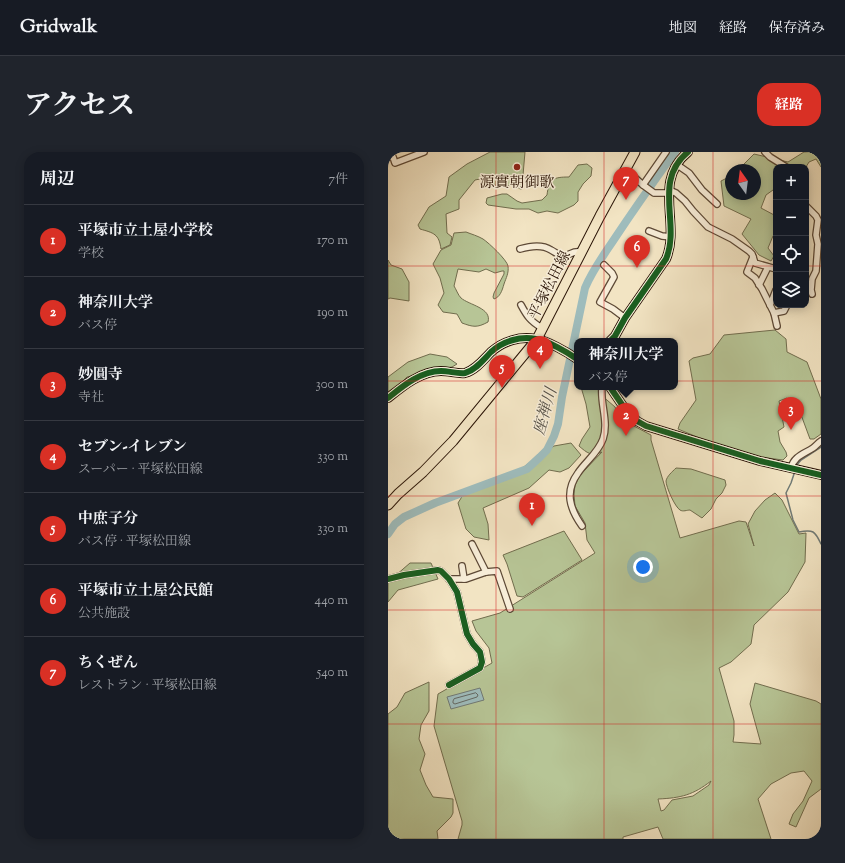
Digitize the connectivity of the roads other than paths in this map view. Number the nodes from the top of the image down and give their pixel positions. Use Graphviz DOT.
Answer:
graph roads {
  1 [pos="424,152"];
  2 [pos="635,152"];
  3 [pos="666,152"];
  4 [pos="688,152"];
  5 [pos="764,152"];
  6 [pos="388,153"];
  7 [pos="676,164"];
  8 [pos="781,164"];
  9 [pos="625,169"];
  10 [pos="644,185"];
  11 [pos="668,190"];
  12 [pos="717,204"];
  13 [pos="809,209"];
  14 [pos="649,231"];
  15 [pos="671,238"];
  16 [pos="520,249"];
  17 [pos="581,252"];
  18 [pos="753,257"];
  19 [pos="604,266"];
  20 [pos="768,267"];
  21 [pos="773,268"];
  22 [pos="812,279"];
  23 [pos="809,280"];
  24 [pos="760,285"];
  25 [pos="812,294"];
  26 [pos="773,298"];
  27 [pos="521,304"];
  28 [pos="770,305"];
  29 [pos="785,308"];
  30 [pos="774,313"];
  31 [pos="625,318"];
  32 [pos="777,326"];
  33 [pos="542,328"];
  34 [pos="613,338"];
  35 [pos="537,339"];
  36 [pos="574,357"];
  37 [pos="602,390"];
  38 [pos="612,390"];
  39 [pos="388,398"];
  40 [pos="821,441"];
  41 [pos="794,469"];
  42 [pos="821,475"];
  43 [pos="388,505"];
  44 [pos="582,526"];
  45 [pos="472,544"];
  46 [pos="462,566"];
  47 [pos="486,572"];
  48 [pos="388,579"];
  49 [pos="448,579"];
  50 [pos="464,580"];
  51 [pos="510,609"];
  52 [pos="449,686"];
  1 -- 6 [label="street"];
  2 -- 9 [label="main road, 平塚松田線"];
  3 -- 10 [label="street"];
  4 -- 7 [label="street"];
  5 -- 8 [label="street"];
  7 -- 11 [label="street"];
  7 -- 12 [label="street"];
  9 -- 10 [label="street"];
  9 -- 17 [label="main road, 平塚松田線"];
  10 -- 11 [label="street"];
  11 -- 15 [label="street"];
  11 -- 18 [label="street"];
  13 -- 22 [label="street"];
  14 -- 15 [label="street"];
  15 -- 31 [label="street"];
  16 -- 17 [label="street"];
  17 -- 33 [label="main road, 平塚松田線"];
  18 -- 20 [label="street"];
  18 -- 24 [label="street"];
  19 -- 31 [label="street"];
  20 -- 21 [label="street"];
  20 -- 24 [label="street"];
  22 -- 23 [label="street"];
  22 -- 25 [label="street"];
  24 -- 28 [label="street"];
  26 -- 28 [label="street"];
  27 -- 33 [label="street"];
  28 -- 30 [label="street"];
  29 -- 30 [label="street"];
  30 -- 32 [label="street"];
  31 -- 34 [label="street"];
  33 -- 35 [label="main road, 平塚松田線"];
  35 -- 36 [label="street"];
  35 -- 39 [label="street"];
  35 -- 43 [label="main road, 平塚松田線"];
  37 -- 44 [label="street"];
  38 -- 41 [label="street"];
  40 -- 41 [label="street"];
  41 -- 42 [label="street"];
  45 -- 47 [label="street"];
  46 -- 50 [label="street"];
  47 -- 50 [label="street"];
  47 -- 51 [label="street"];
  48 -- 49 [label="street"];
  49 -- 50 [label="street"];
  49 -- 52 [label="street"];
}
